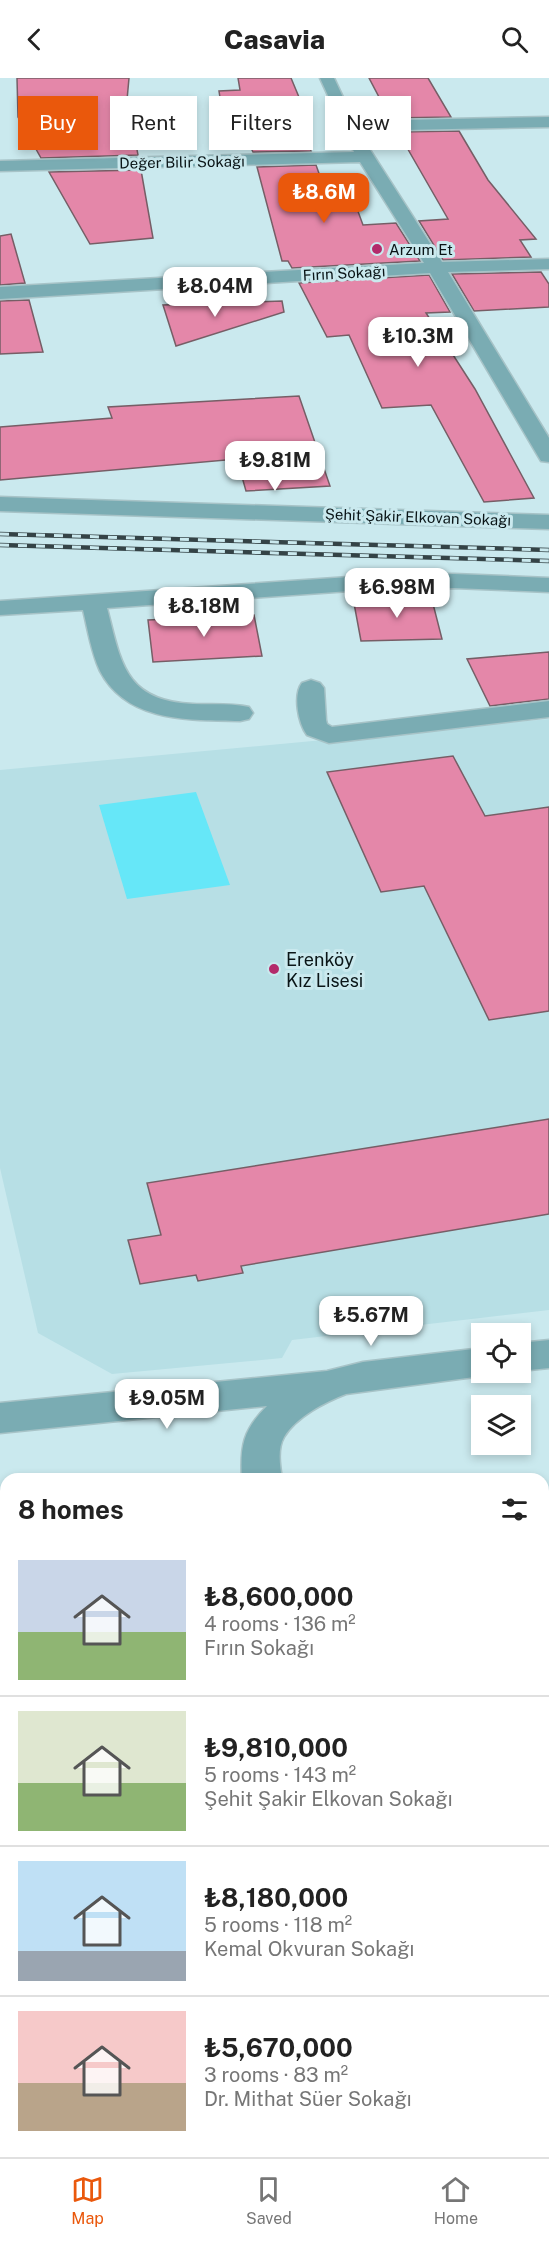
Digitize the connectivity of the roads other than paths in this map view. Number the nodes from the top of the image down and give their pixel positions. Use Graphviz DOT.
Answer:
graph roads {
  1 [pos="327,78"];
  2 [pos="335,96"];
  3 [pos="549,122"];
  4 [pos="411,125"];
  5 [pos="361,150"];
  6 [pos="365,158"];
  7 [pos="0,166"];
  8 [pos="549,264"];
  9 [pos="436,267"];
  10 [pos="0,293"];
  11 [pos="543,434"];
  12 [pos="549,456"];
  13 [pos="0,504"];
  14 [pos="549,522"];
  15 [pos="549,585"];
  16 [pos="93,602"];
  17 [pos="0,608"];
  18 [pos="311,688"];
  19 [pos="549,710"];
  20 [pos="240,712"];
  21 [pos="549,1354"];
  22 [pos="531,1356"];
  23 [pos="471,1363"];
  24 [pos="329,1385"];
  25 [pos="0,1418"];
  26 [pos="262,1473"];
  1 -- 2 [label="street"];
  3 -- 4 [label="street"];
  5 -- 6 [label="street"];
  6 -- 7 [label="street, Değer Bilir Sokağı"];
  6 -- 9 [label="street"];
  8 -- 9 [label="street, Fırın Sokağı"];
  9 -- 10 [label="street, Fırın Sokağı"];
  9 -- 11 [label="street"];
  11 -- 12 [label="street"];
  13 -- 14 [label="street, Şehit Şakir Elkovan Sokağı"];
  15 -- 16 [label="street"];
  16 -- 17 [label="street"];
  16 -- 20 [label="street"];
  18 -- 19 [label="street"];
  21 -- 22 [label="street"];
  23 -- 24 [label="street"];
  24 -- 25 [label="street"];
  24 -- 26 [label="street"];
}
